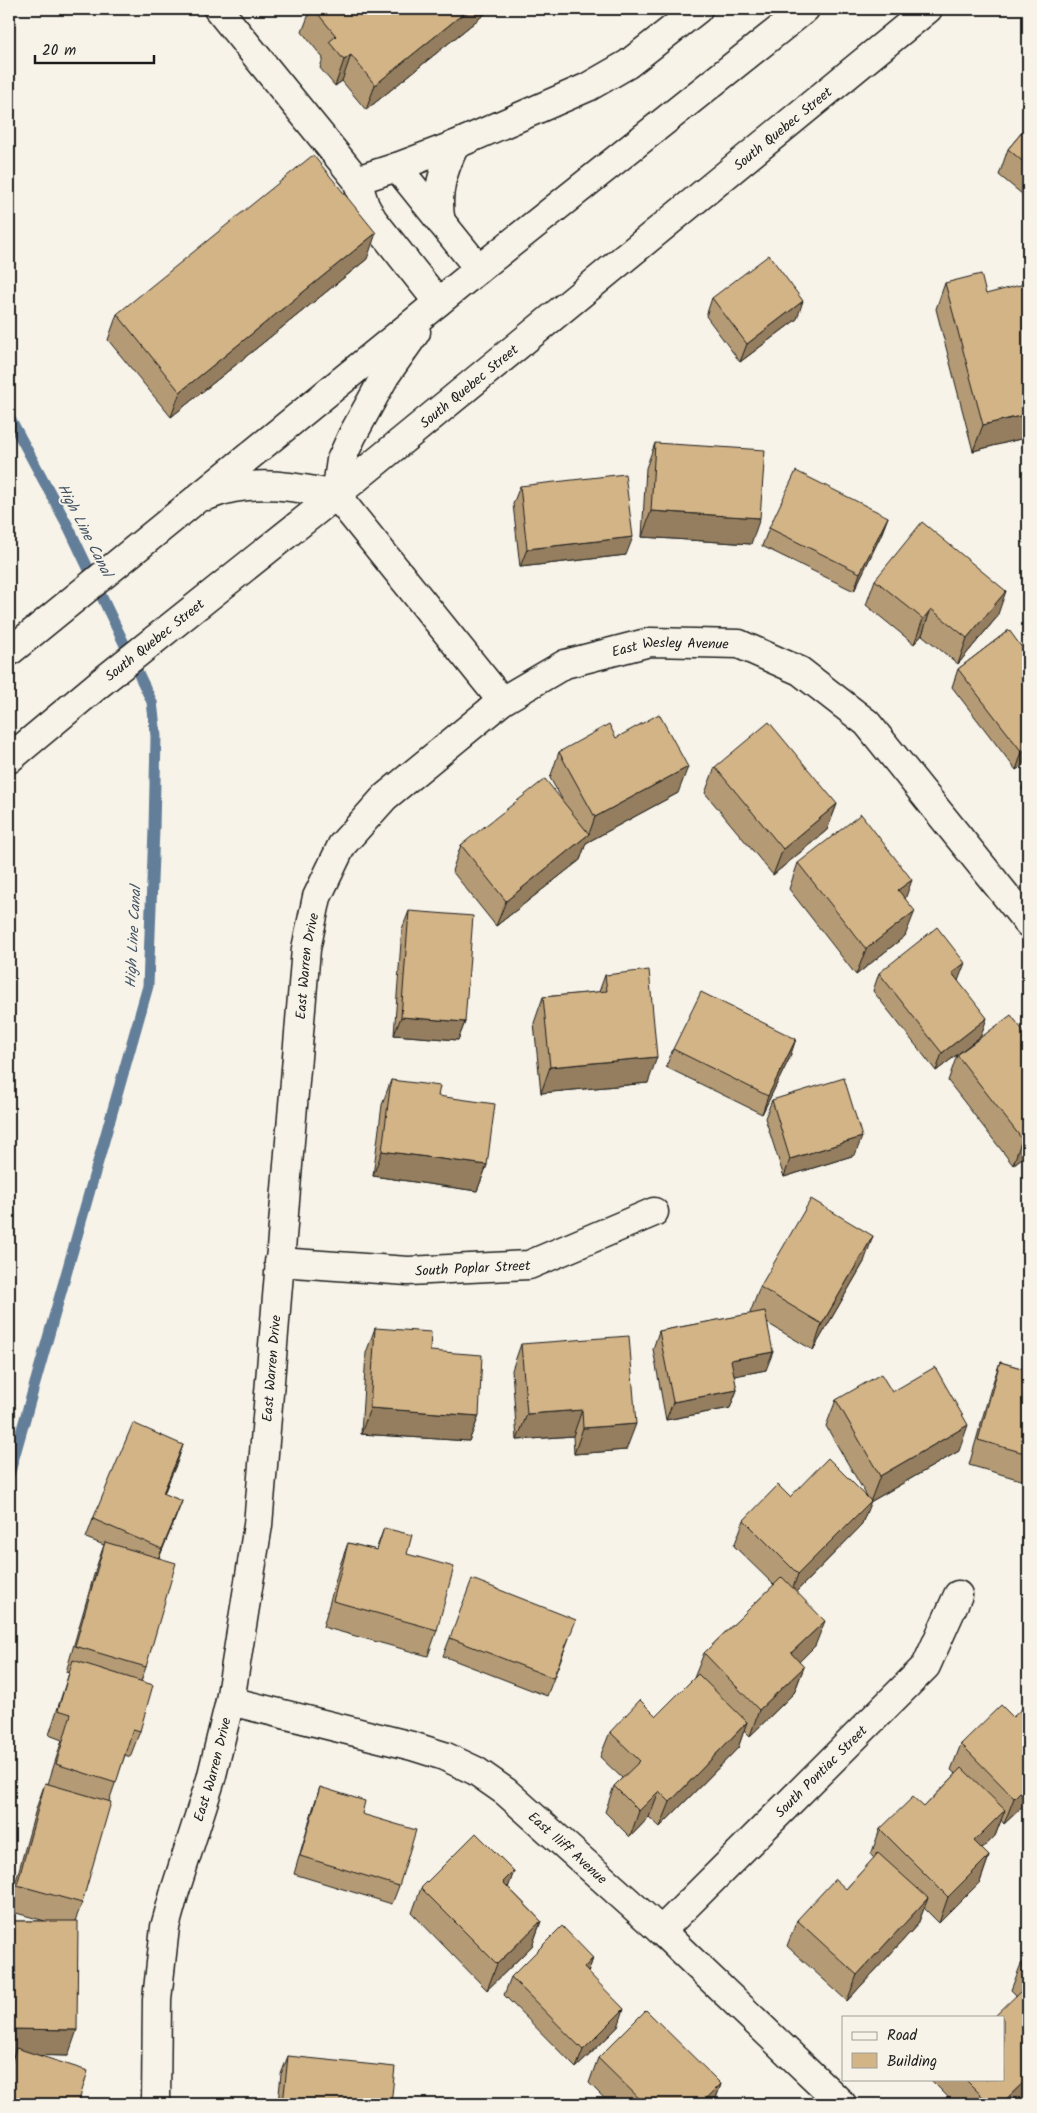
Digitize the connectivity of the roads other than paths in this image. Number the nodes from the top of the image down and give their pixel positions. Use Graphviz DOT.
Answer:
graph roads {
  1 [pos="218,9"];
  2 [pos="698,9"];
  3 [pos="805,9"];
  4 [pos="928,9"];
  5 [pos="455,145"];
  6 [pos="396,167"];
  7 [pos="357,180"];
  8 [pos="441,222"];
  9 [pos="479,269"];
  10 [pos="438,302"];
  11 [pos="336,495"];
  12 [pos="191,503"];
  13 [pos="9,652"];
  14 [pos="502,701"];
  15 [pos="9,759"];
  16 [pos="1028,923"];
  17 [pos="654,1212"];
  18 [pos="279,1262"];
  19 [pos="958,1595"];
  20 [pos="230,1701"];
  21 [pos="661,1931"];
  22 [pos="156,2104"];
  23 [pos="842,2104"];
  1 -- 7 [label="street"];
  2 -- 5 [label="street"];
  3 -- 9 [label="street"];
  4 -- 11 [label="street, South Quebec Street"];
  5 -- 6 [label="street"];
  5 -- 8 [label="street"];
  6 -- 7 [label="street"];
  6 -- 8 [label="street"];
  7 -- 10 [label="street"];
  8 -- 9 [label="street"];
  9 -- 10 [label="street"];
  10 -- 11 [label="street"];
  10 -- 12 [label="street"];
  11 -- 12 [label="street"];
  11 -- 14 [label="street"];
  11 -- 15 [label="street, South Quebec Street"];
  12 -- 13 [label="street"];
  14 -- 16 [label="street, East Wesley Avenue"];
  14 -- 18 [label="street, East Warren Drive"];
  17 -- 18 [label="street, South Poplar Street"];
  18 -- 20 [label="street, East Warren Drive"];
  19 -- 21 [label="street, South Pontiac Street"];
  20 -- 21 [label="street, East Iliff Avenue"];
  20 -- 22 [label="street, East Warren Drive"];
  21 -- 23 [label="street, East Iliff Avenue"];
}
